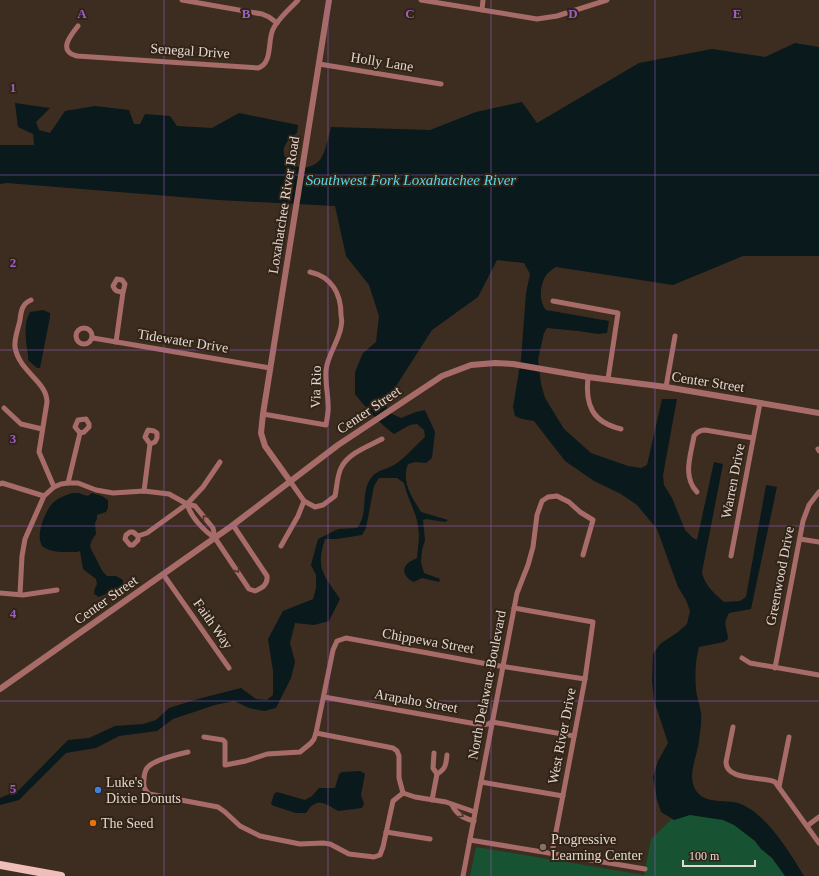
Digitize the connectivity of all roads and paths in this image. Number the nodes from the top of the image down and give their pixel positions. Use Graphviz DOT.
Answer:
graph roads {
  1 [pos="182,0"];
  2 [pos="298,0"];
  3 [pos="329,0"];
  4 [pos="421,0"];
  5 [pos="483,0"];
  6 [pos="607,0"];
  7 [pos="482,10"];
  8 [pos="277,23"];
  9 [pos="78,26"];
  10 [pos="319,64"];
  11 [pos="441,84"];
  12 [pos="310,272"];
  13 [pos="123,292"];
  14 [pos="31,300"];
  15 [pos="553,301"];
  16 [pos="675,336"];
  17 [pos="93,338"];
  18 [pos="116,342"];
  19 [pos="270,368"];
  20 [pos="588,377"];
  21 [pos="608,379"];
  22 [pos="666,387"];
  23 [pos="760,403"];
  24 [pos="4,408"];
  25 [pos="819,412"];
  26 [pos="263,414"];
  27 [pos="42,428"];
  28 [pos="621,429"];
  29 [pos="80,433"];
  30 [pos="753,438"];
  31 [pos="382,439"];
  32 [pos="150,444"];
  33 [pos="220,462"];
  34 [pos="290,481"];
  35 [pos="1,482"];
  36 [pos="68,483"];
  37 [pos="54,487"];
  38 [pos="144,491"];
  39 [pos="697,492"];
  40 [pos="819,492"];
  41 [pos="44,496"];
  42 [pos="304,501"];
  43 [pos="187,504"];
  44 [pos="233,525"];
  45 [pos="138,536"];
  46 [pos="215,538"];
  47 [pos="800,539"];
  48 [pos="819,542"];
  49 [pos="281,546"];
  50 [pos="582,555"];
  51 [pos="731,556"];
  52 [pos="163,574"];
  53 [pos="57,590"];
  54 [pos="0,593"];
  55 [pos="20,594"];
  56 [pos="514,608"];
  57 [pos="742,658"];
  58 [pos="503,665"];
  59 [pos="229,668"];
  60 [pos="775,668"];
  61 [pos="819,675"];
  62 [pos="585,679"];
  63 [pos="0,689"];
  64 [pos="324,697"];
  65 [pos="492,722"];
  66 [pos="733,727"];
  67 [pos="316,733"];
  68 [pos="574,736"];
  69 [pos="204,737"];
  70 [pos="789,737"];
  71 [pos="188,752"];
  72 [pos="434,753"];
  73 [pos="447,755"];
  74 [pos="437,774"];
  75 [pos="481,782"];
  76 [pos="780,787"];
  77 [pos="403,792"];
  78 [pos="563,796"];
  79 [pos="432,800"];
  80 [pos="452,805"];
  81 [pos="475,812"];
  82 [pos="819,817"];
  83 [pos="474,822"];
  84 [pos="807,826"];
  85 [pos="386,832"];
  86 [pos="430,839"];
  87 [pos="470,840"];
  88 [pos="819,843"];
  89 [pos="552,854"];
  90 [pos="0,865"];
  91 [pos="645,869"];
  92 [pos="61,876"];
  93 [pos="463,876"];
  1 -- 8 [label="street"];
  2 -- 8 [label="street, Senegal Drive"];
  3 -- 10 [label="street, Loxahatchee River Road"];
  4 -- 7 [label="street"];
  5 -- 7 [label="street"];
  6 -- 7 [label="street"];
  8 -- 9 [label="street, Senegal Drive"];
  10 -- 11 [label="street, Holly Lane"];
  10 -- 19 [label="street, Loxahatchee River Road"];
  12 -- 26 [label="street, Via Rio"];
  13 -- 18 [label="street"];
  14 -- 27 [label="street"];
  15 -- 21 [label="street"];
  16 -- 22 [label="street"];
  17 -- 18 [label="street, Tidewater Drive"];
  18 -- 19 [label="street, Tidewater Drive"];
  19 -- 26 [label="street, Loxahatchee River Road"];
  20 -- 21 [label="street, Center Street"];
  20 -- 28 [label="street"];
  20 -- 34 [label="street, Center Street"];
  21 -- 22 [label="street, Center Street"];
  22 -- 23 [label="street, Center Street"];
  23 -- 25 [label="street, Center Street"];
  23 -- 30 [label="street, Warren Drive"];
  24 -- 27 [label="street"];
  26 -- 34 [label="street, Loxahatchee River Road"];
  27 -- 37 [label="street"];
  29 -- 36 [label="street"];
  30 -- 39 [label="street"];
  30 -- 51 [label="street, Warren Drive"];
  31 -- 42 [label="street"];
  32 -- 38 [label="street"];
  33 -- 43 [label="street"];
  34 -- 42 [label="street"];
  34 -- 44 [label="street, Center Street"];
  35 -- 41 [label="street"];
  36 -- 37 [label="street"];
  36 -- 38 [label="street"];
  37 -- 41 [label="street"];
  38 -- 43 [label="street"];
  40 -- 47 [label="street, Greenwood Drive"];
  41 -- 55 [label="street"];
  42 -- 49 [label="street"];
  43 -- 45 [label="street"];
  43 -- 46 [label="street"];
  46 -- 43 [label="street, one-way"];
  44 -- 46 [label="street, Center Street"];
  46 -- 44 [label="street, one-way"];
  46 -- 52 [label="street, Center Street"];
  47 -- 48 [label="street"];
  47 -- 60 [label="street, Greenwood Drive"];
  50 -- 56 [label="street, North Delaware Boulevard"];
  52 -- 59 [label="street, Faith Way"];
  52 -- 63 [label="street, Center Street"];
  53 -- 55 [label="street"];
  54 -- 55 [label="street"];
  56 -- 58 [label="street, North Delaware Boulevard"];
  56 -- 62 [label="street, West River Drive"];
  57 -- 60 [label="street"];
  58 -- 62 [label="street, Chippewa Street"];
  58 -- 64 [label="street, Chippewa Street"];
  58 -- 65 [label="street, North Delaware Boulevard"];
  60 -- 61 [label="street"];
  62 -- 68 [label="street, West River Drive"];
  64 -- 65 [label="street, Arapaho Street"];
  64 -- 67 [label="street"];
  65 -- 68 [label="street, Arapaho Street"];
  65 -- 75 [label="street, North Delaware Boulevard"];
  66 -- 76 [label="street"];
  67 -- 69 [label="street"];
  67 -- 77 [label="street"];
  68 -- 78 [label="street, West River Drive"];
  70 -- 76 [label="street"];
  71 -- 85 [label="street"];
  72 -- 74 [label="street"];
  73 -- 74 [label="street"];
  74 -- 79 [label="street"];
  75 -- 78 [label="street"];
  75 -- 81 [label="street, North Delaware Boulevard"];
  76 -- 84 [label="street"];
  77 -- 79 [label="street"];
  77 -- 85 [label="street"];
  78 -- 89 [label="street, West River Drive"];
  79 -- 80 [label="street"];
  80 -- 81 [label="street"];
  80 -- 83 [label="street, one-way"];
  81 -- 83 [label="street, North Delaware Boulevard"];
  82 -- 84 [label="street"];
  83 -- 87 [label="street, North Delaware Boulevard"];
  84 -- 88 [label="street"];
  85 -- 86 [label="street"];
  87 -- 89 [label="street"];
  87 -- 93 [label="street, North Delaware Boulevard"];
  89 -- 91 [label="street"];
  90 -- 92 [label="main road"];
}
